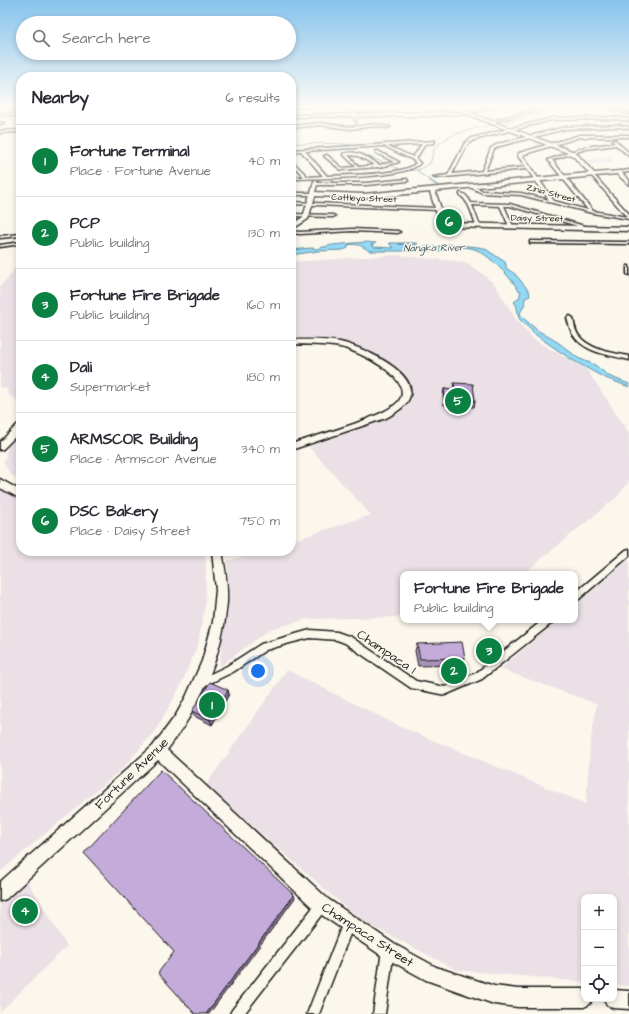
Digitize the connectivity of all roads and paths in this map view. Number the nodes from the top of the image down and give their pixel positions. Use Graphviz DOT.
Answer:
graph roads {
  1 [pos="304,152"];
  2 [pos="377,152"];
  3 [pos="400,152"];
  4 [pos="418,152"];
  5 [pos="462,152"];
  6 [pos="492,152"];
  7 [pos="525,152"];
  8 [pos="570,152"];
  9 [pos="326,156"];
  10 [pos="414,159"];
  11 [pos="296,166"];
  12 [pos="379,166"];
  13 [pos="359,168"];
  14 [pos="527,168"];
  15 [pos="629,171"];
  16 [pos="483,172"];
  17 [pos="618,172"];
  18 [pos="390,173"];
  19 [pos="592,174"];
  20 [pos="450,175"];
  21 [pos="305,176"];
  22 [pos="317,176"];
  23 [pos="326,177"];
  24 [pos="435,177"];
  25 [pos="564,177"];
  26 [pos="297,178"];
  27 [pos="407,180"];
  28 [pos="535,180"];
  29 [pos="396,182"];
  30 [pos="629,183"];
  31 [pos="316,184"];
  32 [pos="470,186"];
  33 [pos="432,190"];
  34 [pos="296,194"];
  35 [pos="313,194"];
  36 [pos="461,194"];
  37 [pos="552,201"];
  38 [pos="296,203"];
  39 [pos="311,204"];
  40 [pos="470,204"];
  41 [pos="501,204"];
  42 [pos="437,209"];
  43 [pos="592,212"];
  44 [pos="296,215"];
  45 [pos="308,215"];
  46 [pos="333,216"];
  47 [pos="629,217"];
  48 [pos="296,225"];
  49 [pos="478,226"];
  50 [pos="511,226"];
  51 [pos="588,228"];
  52 [pos="616,229"];
  53 [pos="629,229"];
  54 [pos="398,232"];
  55 [pos="296,233"];
  56 [pos="629,234"];
  57 [pos="16,235"];
  58 [pos="0,237"];
  59 [pos="531,242"];
  60 [pos="629,243"];
  61 [pos="16,244"];
  62 [pos="1,246"];
  63 [pos="629,267"];
  64 [pos="629,274"];
  65 [pos="570,318"];
  66 [pos="296,342"];
  67 [pos="629,358"];
  68 [pos="16,431"];
  69 [pos="296,445"];
  70 [pos="0,447"];
  71 [pos="0,483"];
  72 [pos="16,493"];
  73 [pos="629,552"];
  74 [pos="218,556"];
  75 [pos="578,595"];
  76 [pos="545,623"];
  77 [pos="199,684"];
  78 [pos="158,751"];
  79 [pos="0,893"];
  80 [pos="322,905"];
  81 [pos="348,924"];
  82 [pos="388,950"];
  83 [pos="581,998"];
  84 [pos="617,999"];
  85 [pos="629,1000"];
  86 [pos="236,1014"];
  87 [pos="312,1014"];
  88 [pos="379,1014"];
  1 -- 23 [label="street"];
  2 -- 12 [label="street"];
  3 -- 10 [label="street"];
  4 -- 10 [label="street"];
  5 -- 20 [label="street"];
  6 -- 16 [label="street"];
  7 -- 14 [label="street"];
  8 -- 19 [label="main road"];
  8 -- 25 [label="street"];
  9 -- 13 [label="street"];
  10 -- 18 [label="street"];
  11 -- 21 [label="street"];
  12 -- 13 [label="street"];
  12 -- 13 [label="street"];
  12 -- 18 [label="street"];
  14 -- 16 [label="street"];
  14 -- 28 [label="street"];
  15 -- 17 [label="street"];
  16 -- 20 [label="street"];
  17 -- 19 [label="main road"];
  17 -- 30 [label="main road"];
  18 -- 23 [label="street"];
  18 -- 29 [label="street"];
  19 -- 25 [label="main road"];
  19 -- 47 [label="street"];
  20 -- 24 [label="street"];
  21 -- 22 [label="street"];
  21 -- 26 [label="street"];
  22 -- 23 [label="street"];
  22 -- 31 [label="street"];
  25 -- 28 [label="main road"];
  25 -- 43 [label="street"];
  27 -- 29 [label="street"];
  28 -- 32 [label="main road"];
  28 -- 37 [label="street"];
  29 -- 31 [label="street"];
  31 -- 35 [label="street"];
  32 -- 33 [label="main road"];
  32 -- 37 [label="street, Zinia Street"];
  33 -- 35 [label="main road"];
  33 -- 42 [label="main road"];
  34 -- 35 [label="street"];
  35 -- 39 [label="main road"];
  36 -- 40 [label="street"];
  37 -- 43 [label="street, Zinia Street"];
  38 -- 39 [label="street, Cattleya Street"];
  39 -- 42 [label="street, Cattleya Street"];
  39 -- 45 [label="main road"];
  40 -- 41 [label="street"];
  40 -- 49 [label="street"];
  41 -- 50 [label="street"];
  41 -- 51 [label="street"];
  42 -- 49 [label="main road, Daisy Street"];
  43 -- 47 [label="street, Zinia Street"];
  44 -- 45 [label="street"];
  45 -- 46 [label="street"];
  45 -- 48 [label="main road"];
  49 -- 50 [label="main road, Daisy Street"];
  50 -- 51 [label="main road, Daisy Street"];
  51 -- 52 [label="main road, Daisy Street"];
  52 -- 53 [label="main road, Daisy Street"];
  52 -- 56 [label="main road"];
  54 -- 55 [label="street"];
  57 -- 58 [label="street"];
  59 -- 60 [label="street"];
  61 -- 62 [label="street"];
  63 -- 64 [label="street"];
  65 -- 67 [label="street"];
  66 -- 69 [label="main road"];
  68 -- 70 [label="main road"];
  71 -- 72 [label="main road"];
  73 -- 75 [label="street"];
  74 -- 77 [label="main road, Fortune Avenue"];
  76 -- 77 [label="street, Champaca 1"];
  77 -- 78 [label="main road, Fortune Avenue"];
  78 -- 79 [label="main road, Fortune Avenue"];
  78 -- 80 [label="main road, Champaca Street"];
  80 -- 81 [label="main road, Champaca Street"];
  80 -- 86 [label="street"];
  81 -- 82 [label="main road, Champaca Street"];
  81 -- 87 [label="street"];
  82 -- 83 [label="main road, Champaca Street"];
  82 -- 88 [label="street"];
  84 -- 85 [label="main road"];
}
